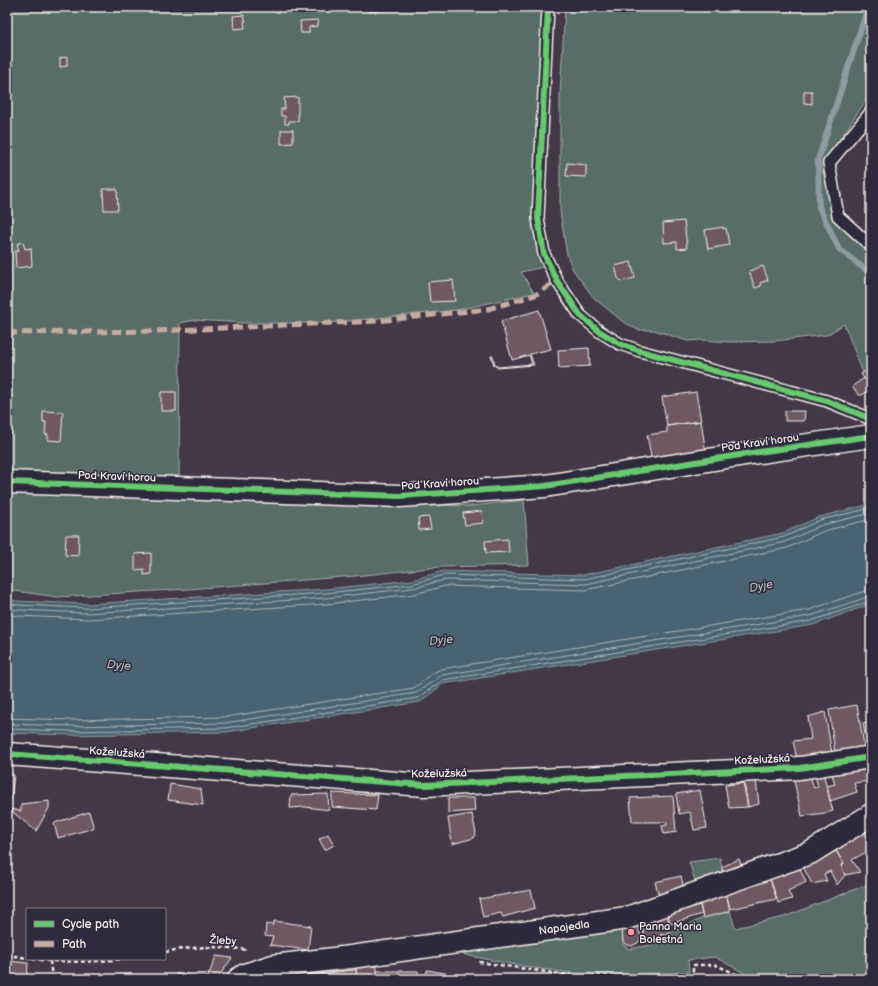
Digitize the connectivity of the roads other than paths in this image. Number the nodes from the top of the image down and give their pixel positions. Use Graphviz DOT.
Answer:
graph roads {
  1 [pos="548,7"];
  2 [pos="871,112"];
  3 [pos="871,246"];
  4 [pos="871,419"];
  5 [pos="871,436"];
  6 [pos="7,482"];
  7 [pos="7,754"];
  8 [pos="871,757"];
  9 [pos="871,815"];
  10 [pos="239,979"];
  1 -- 4 [label="lane"];
  2 -- 3 [label="lane"];
  5 -- 6 [label="street, Pod Kraví horou"];
  7 -- 8 [label="street, Koželužská"];
  9 -- 10 [label="street, Napajedla"];
}
